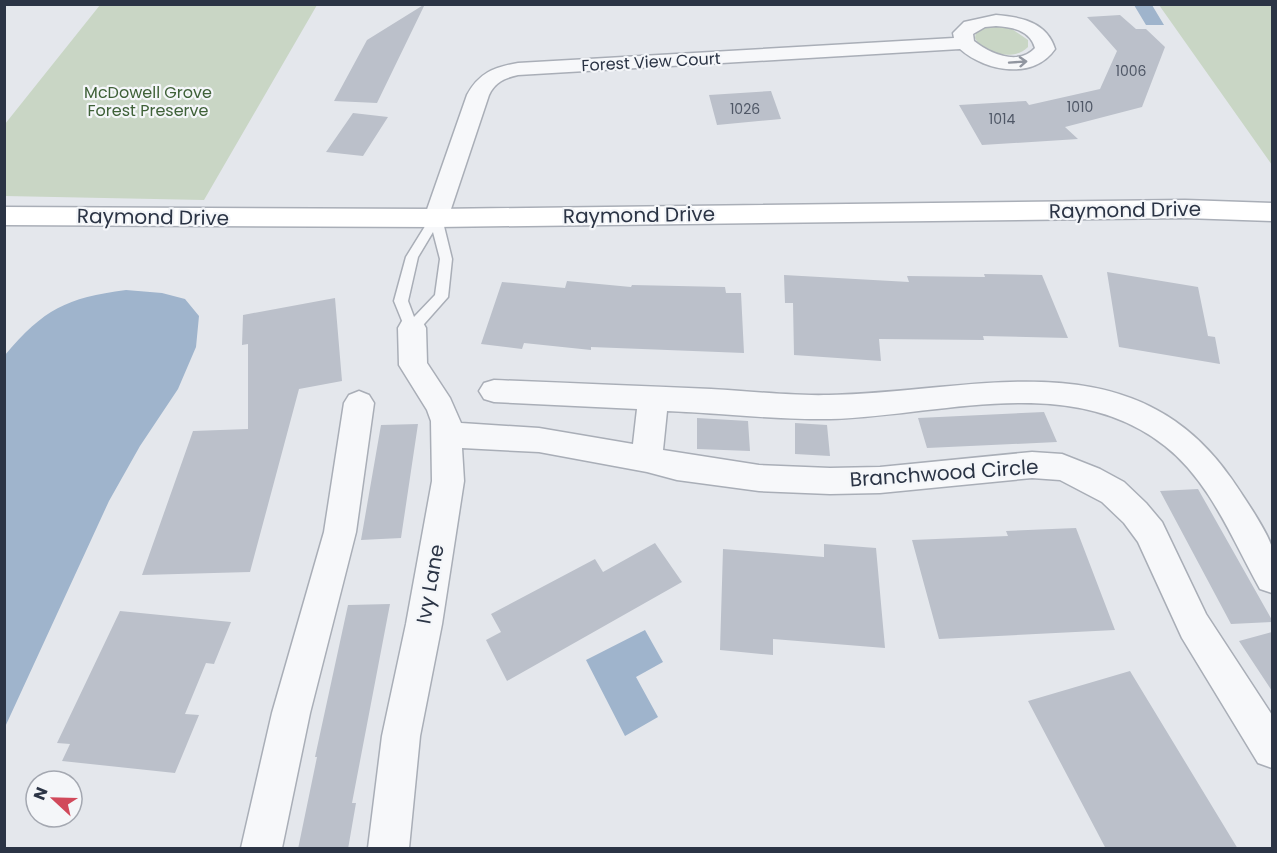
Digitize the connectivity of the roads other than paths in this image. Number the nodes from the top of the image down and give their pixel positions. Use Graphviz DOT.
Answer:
graph roads {
  1 [pos="965,43"];
  2 [pos="1272,212"];
  3 [pos="4,216"];
  4 [pos="436,218"];
  5 [pos="412,328"];
  6 [pos="494,391"];
  7 [pos="653,399"];
  8 [pos="358,403"];
  9 [pos="448,435"];
  10 [pos="647,459"];
  11 [pos="1272,578"];
  12 [pos="1272,749"];
  13 [pos="261,849"];
  14 [pos="388,849"];
  1 -- 4 [label="street, Forest View Court"];
  2 -- 4 [label="street, Raymond Drive"];
  3 -- 4 [label="street, Raymond Drive"];
  4 -- 5 [label="lane, Ivy Lane"];
  4 -- 5 [label="lane"];
  5 -- 9 [label="street, Ivy Lane"];
  6 -- 7 [label="street"];
  7 -- 10 [label="street"];
  7 -- 11 [label="street"];
  8 -- 13 [label="street"];
  9 -- 10 [label="street, Branchwood Circle"];
  9 -- 14 [label="street, Ivy Lane"];
  10 -- 12 [label="street, Branchwood Circle"];
}
